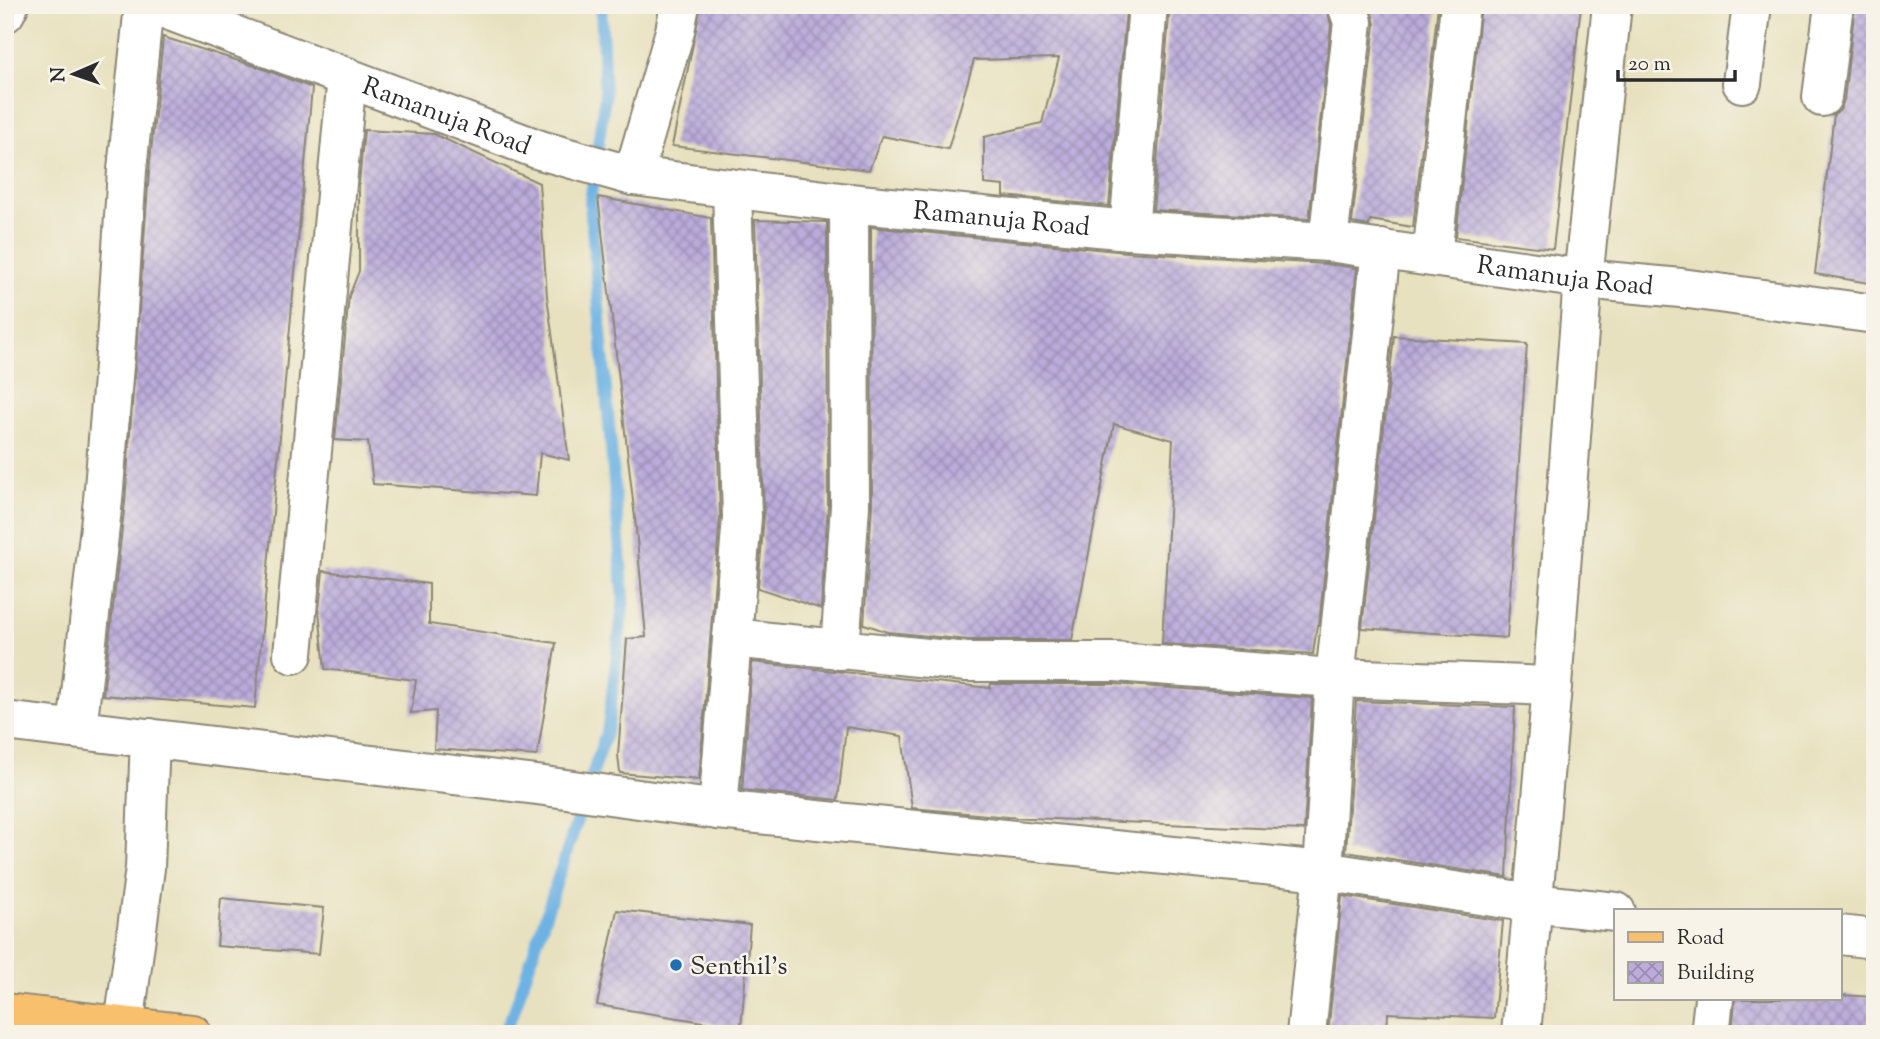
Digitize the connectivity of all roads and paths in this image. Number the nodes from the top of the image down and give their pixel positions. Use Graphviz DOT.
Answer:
graph roads {
  1 [pos="9,5"];
  2 [pos="144,5"];
  3 [pos="154,5"];
  4 [pos="680,5"];
  5 [pos="1148,5"];
  6 [pos="1347,5"];
  7 [pos="1460,5"];
  8 [pos="1612,5"];
  9 [pos="1752,5"];
  10 [pos="1834,5"];
  11 [pos="5,13"];
  12 [pos="347,77"];
  13 [pos="1742,83"];
  14 [pos="1822,97"];
  15 [pos="633,176"];
  16 [pos="732,189"];
  17 [pos="849,203"];
  18 [pos="1129,230"];
  19 [pos="1328,242"];
  20 [pos="1381,249"];
  21 [pos="1432,256"];
  22 [pos="1583,279"];
  23 [pos="1875,314"];
  24 [pos="732,638"];
  25 [pos="840,650"];
  26 [pos="293,654"];
  27 [pos="1335,678"];
  28 [pos="1552,686"];
  29 [pos="5,721"];
  30 [pos="78,729"];
  31 [pos="150,738"];
  32 [pos="718,810"];
  33 [pos="1322,872"];
  34 [pos="1532,903"];
  35 [pos="1614,912"];
  36 [pos="1842,935"];
  37 [pos="1875,939"];
  38 [pos="1714,1000"];
  39 [pos="5,1013"];
  40 [pos="124,1026"];
  41 [pos="192,1034"];
  42 [pos="1306,1034"];
  43 [pos="1521,1034"];
  44 [pos="1710,1034"];
  1 -- 11 [label="street"];
  2 -- 30 [label="street"];
  3 -- 12 [label="street, Ramanuja Road"];
  4 -- 15 [label="street"];
  5 -- 18 [label="street"];
  6 -- 19 [label="street"];
  7 -- 21 [label="street"];
  8 -- 22 [label="street"];
  9 -- 13 [label="street"];
  10 -- 14 [label="street"];
  12 -- 15 [label="street, Ramanuja Road"];
  12 -- 26 [label="street"];
  15 -- 16 [label="street, Ramanuja Road"];
  16 -- 17 [label="street, Ramanuja Road"];
  16 -- 24 [label="street"];
  17 -- 18 [label="street, Ramanuja Road"];
  17 -- 25 [label="street"];
  18 -- 19 [label="street, Ramanuja Road"];
  19 -- 20 [label="street, Ramanuja Road"];
  20 -- 21 [label="street, Ramanuja Road"];
  20 -- 27 [label="street"];
  21 -- 22 [label="street, Ramanuja Road"];
  22 -- 23 [label="street, Ramanuja Road"];
  22 -- 28 [label="street"];
  24 -- 25 [label="street"];
  24 -- 32 [label="street"];
  25 -- 27 [label="street"];
  27 -- 28 [label="street"];
  27 -- 33 [label="street"];
  28 -- 34 [label="street"];
  29 -- 30 [label="street"];
  30 -- 31 [label="street"];
  31 -- 32 [label="street"];
  31 -- 40 [label="street"];
  32 -- 33 [label="street"];
  33 -- 34 [label="street"];
  33 -- 42 [label="street"];
  34 -- 35 [label="street"];
  34 -- 43 [label="street"];
  36 -- 37 [label="street"];
  38 -- 44 [label="street"];
  39 -- 40 [label="main road"];
  40 -- 41 [label="main road"];
}
